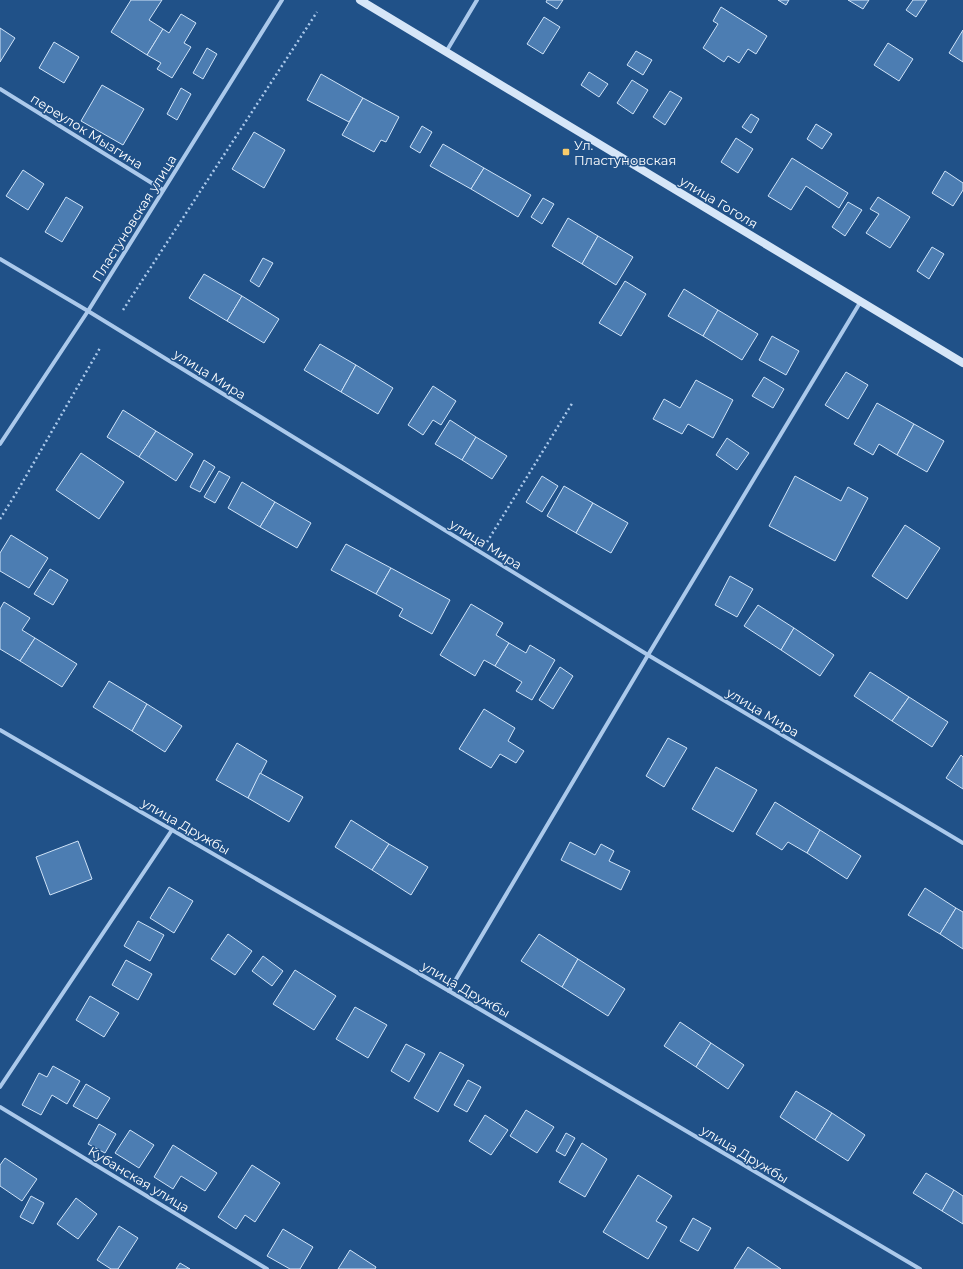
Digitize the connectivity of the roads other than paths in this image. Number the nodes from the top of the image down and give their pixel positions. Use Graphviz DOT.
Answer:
graph roads {
  1 [pos="282,0"];
  2 [pos="360,0"];
  3 [pos="477,0"];
  4 [pos="446,52"];
  5 [pos="0,90"];
  6 [pos="163,190"];
  7 [pos="0,259"];
  8 [pos="861,301"];
  9 [pos="88,311"];
  10 [pos="963,363"];
  11 [pos="1,440"];
  12 [pos="648,655"];
  13 [pos="0,730"];
  14 [pos="172,830"];
  15 [pos="963,843"];
  16 [pos="449,991"];
  17 [pos="0,1087"];
  18 [pos="0,1107"];
  19 [pos="267,1269"];
  20 [pos="920,1269"];
  1 -- 6 [label="street, Пластуновская улица"];
  2 -- 4 [label="street, улица Гоголя"];
  3 -- 4 [label="street"];
  4 -- 8 [label="street, улица Гоголя"];
  5 -- 6 [label="street, переулок Мызгина"];
  6 -- 9 [label="street, Пластуновская улица"];
  7 -- 9 [label="street, улица Мира"];
  8 -- 10 [label="street, улица Гоголя"];
  8 -- 12 [label="street"];
  9 -- 11 [label="street, Пластуновская улица"];
  9 -- 12 [label="street, улица Мира"];
  12 -- 15 [label="street, улица Мира"];
  12 -- 16 [label="street"];
  13 -- 14 [label="street, улица Дружбы"];
  14 -- 16 [label="street, улица Дружбы"];
  14 -- 17 [label="street"];
  16 -- 20 [label="street, улица Дружбы"];
  18 -- 19 [label="street, Кубанская улица"];
}
